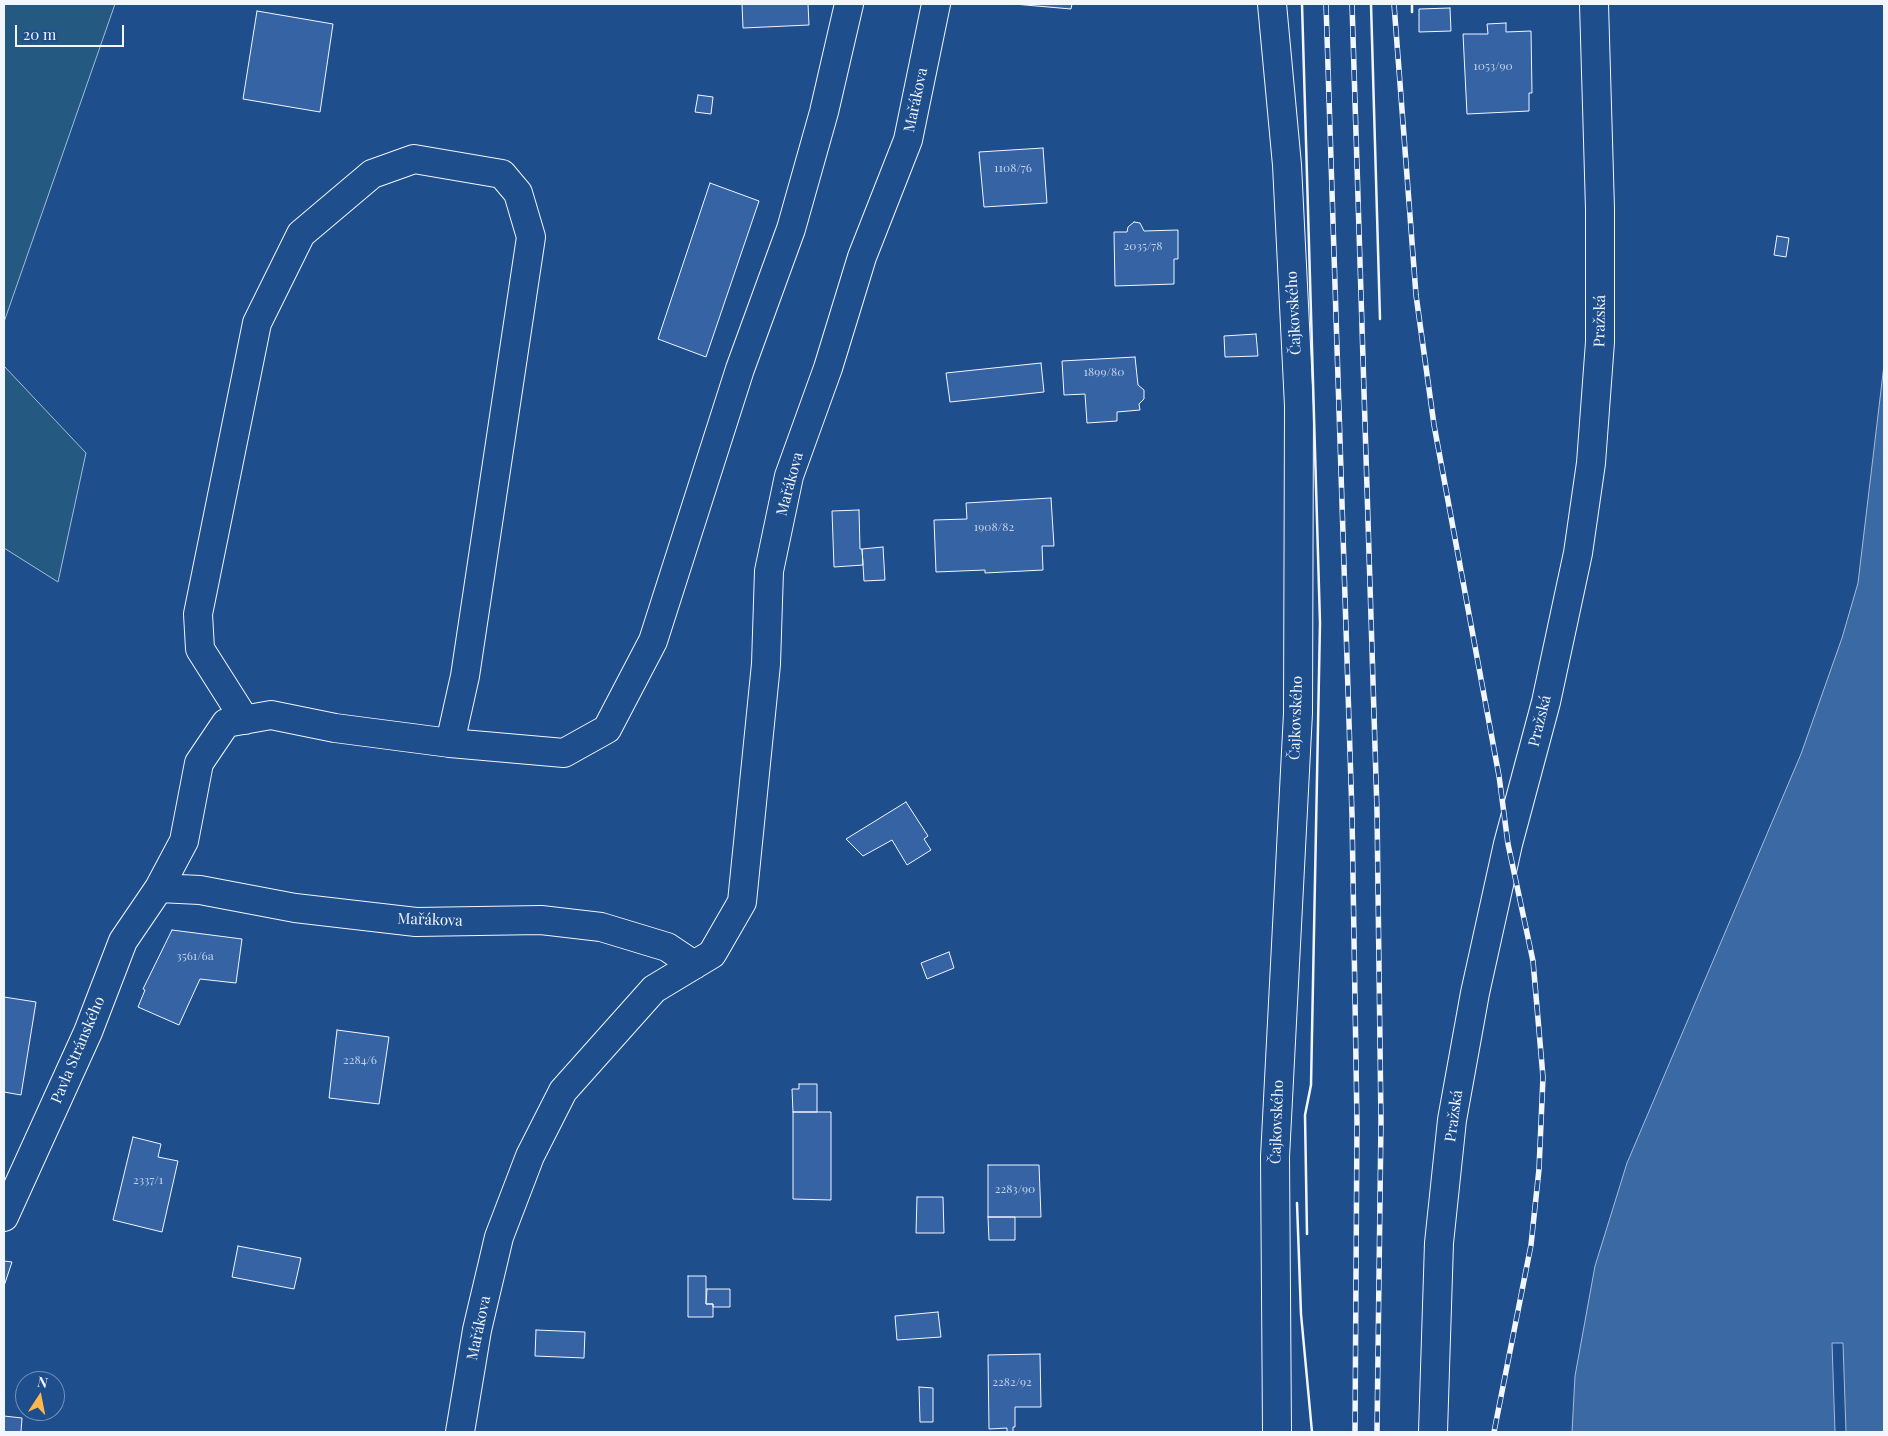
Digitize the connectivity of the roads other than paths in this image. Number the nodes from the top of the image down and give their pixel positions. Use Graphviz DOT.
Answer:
graph roads {
  1 [pos="849,4"];
  2 [pos="936,4"];
  3 [pos="1272,4"];
  4 [pos="1594,4"];
  5 [pos="245,720"];
  6 [pos="450,743"];
  7 [pos="159,888"];
  8 [pos="694,965"];
  9 [pos="4,1217"];
  10 [pos="460,1432"];
  11 [pos="1277,1432"];
  12 [pos="1434,1432"];
  1 -- 6 [label="street, Pavla Stránského"];
  2 -- 8 [label="street, Mařákova"];
  3 -- 11 [label="street, Čajkovského"];
  4 -- 12 [label="street, Pražská"];
  5 -- 6 [label="street, Pavla Stránského"];
  5 -- 6 [label="street"];
  5 -- 7 [label="street, Pavla Stránského"];
  7 -- 8 [label="street, Mařákova"];
  7 -- 9 [label="street, Pavla Stránského"];
  8 -- 10 [label="street, Mařákova"];
}
